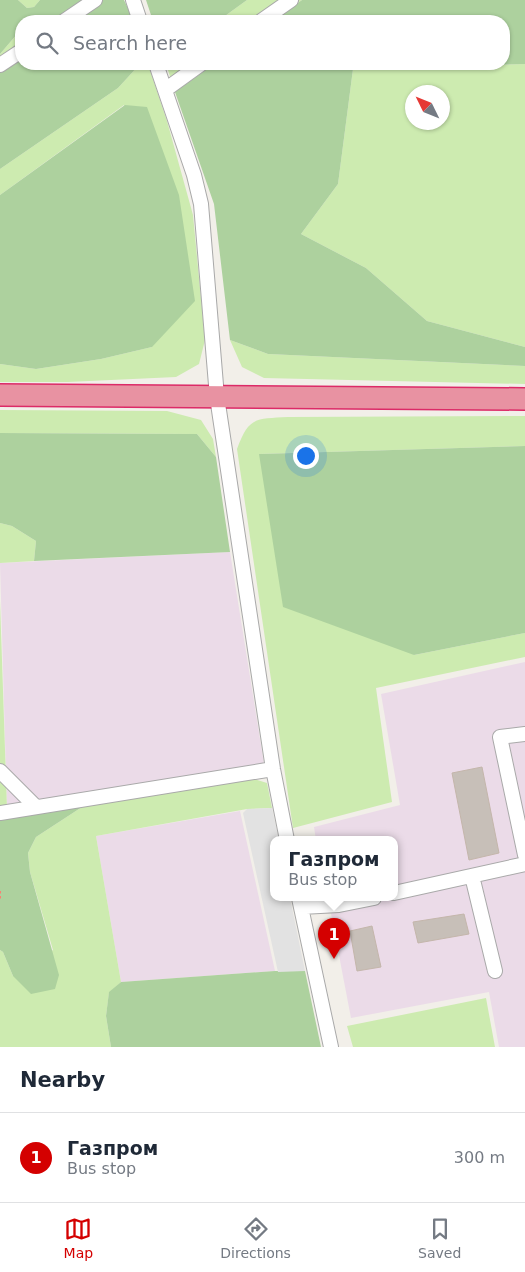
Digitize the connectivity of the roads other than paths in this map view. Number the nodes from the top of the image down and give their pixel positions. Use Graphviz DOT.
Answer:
graph roads {
  1 [pos="95,0"];
  2 [pos="133,0"];
  3 [pos="291,0"];
  4 [pos="73,15"];
  5 [pos="138,15"];
  6 [pos="270,15"];
  7 [pos="15,55"];
  8 [pos="0,65"];
  9 [pos="158,70"];
  10 [pos="193,70"];
  11 [pos="165,90"];
  12 [pos="0,395"];
  13 [pos="217,397"];
  14 [pos="525,399"];
  15 [pos="525,734"];
  16 [pos="273,768"];
  17 [pos="0,771"];
  18 [pos="36,807"];
  19 [pos="0,813"];
  20 [pos="286,836"];
  21 [pos="525,855"];
  22 [pos="525,864"];
  23 [pos="472,876"];
  24 [pos="398,892"];
  25 [pos="359,901"];
  26 [pos="300,902"];
  27 [pos="495,971"];
  28 [pos="331,1047"];
  1 -- 4 [label="street"];
  2 -- 5 [label="street"];
  3 -- 6 [label="street"];
  7 -- 8 [label="street"];
  9 -- 11 [label="street"];
  10 -- 11 [label="street"];
  11 -- 13 [label="street"];
  12 -- 13 [label="highway"];
  13 -- 14 [label="highway"];
  13 -- 16 [label="street"];
  15 -- 21 [label="street"];
  16 -- 18 [label="street"];
  16 -- 20 [label="street"];
  17 -- 18 [label="street"];
  18 -- 19 [label="street"];
  22 -- 23 [label="street"];
  23 -- 24 [label="street"];
  23 -- 27 [label="street"];
  25 -- 26 [label="street"];
  26 -- 28 [label="street"];
}
